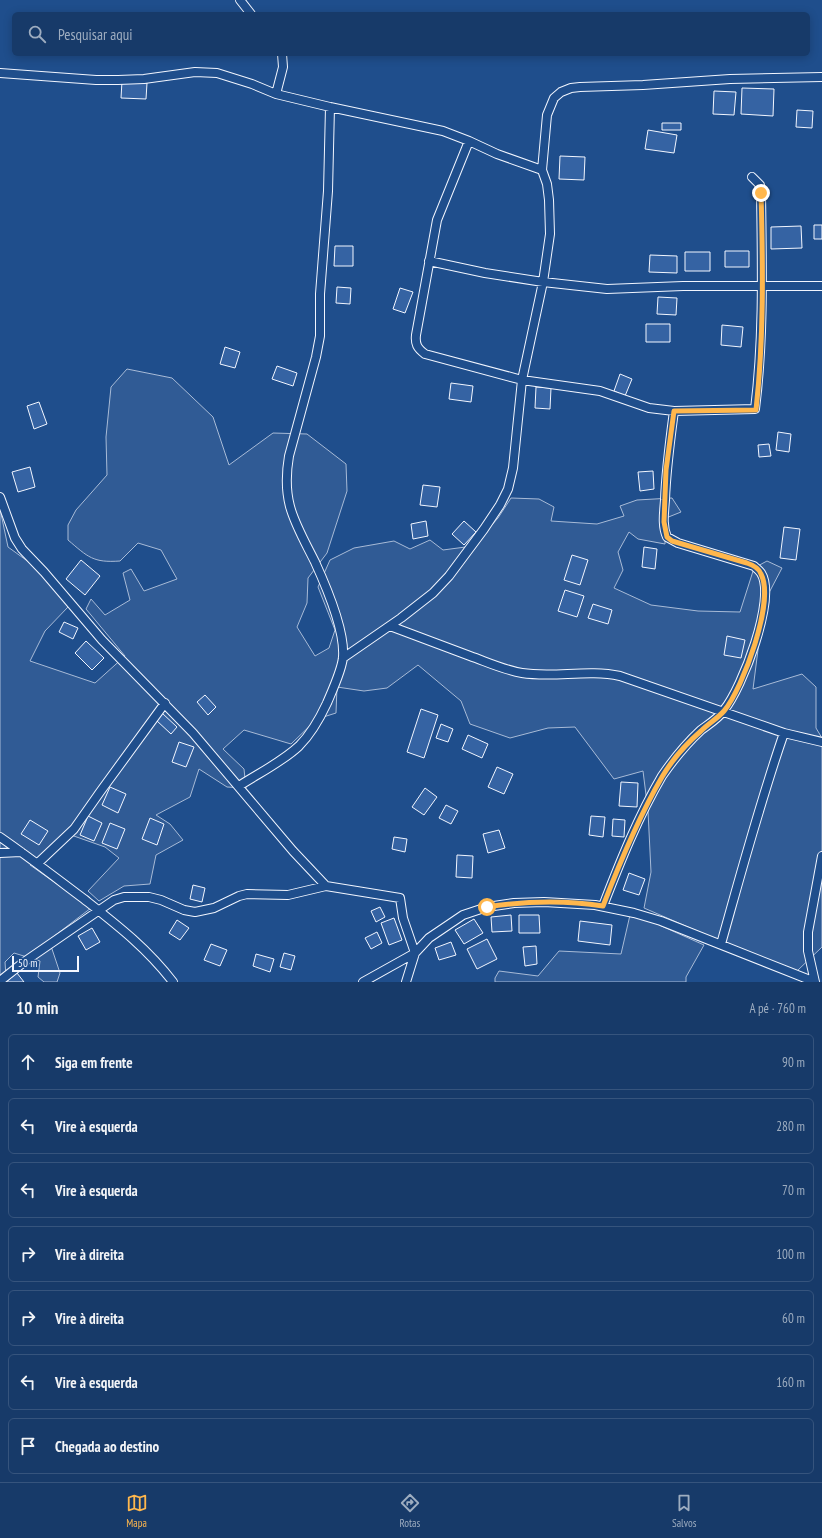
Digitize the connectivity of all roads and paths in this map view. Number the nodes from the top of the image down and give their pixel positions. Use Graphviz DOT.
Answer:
graph roads {
  1 [pos="240,0"];
  2 [pos="249,12"];
  3 [pos="282,56"];
  4 [pos="0,73"];
  5 [pos="822,77"];
  6 [pos="276,94"];
  7 [pos="330,107"];
  8 [pos="469,141"];
  9 [pos="542,170"];
  10 [pos="752,177"];
  11 [pos="429,261"];
  12 [pos="543,282"];
  13 [pos="763,286"];
  14 [pos="822,286"];
  15 [pos="522,380"];
  16 [pos="674,411"];
  17 [pos="0,497"];
  18 [pos="390,626"];
  19 [pos="343,658"];
  20 [pos="165,703"];
  21 [pos="724,711"];
  22 [pos="784,733"];
  23 [pos="822,742"];
  24 [pos="239,786"];
  25 [pos="0,837"];
  26 [pos="21,852"];
  27 [pos="0,853"];
  28 [pos="822,860"];
  29 [pos="38,864"];
  30 [pos="326,886"];
  31 [pos="603,906"];
  32 [pos="99,910"];
  33 [pos="721,944"];
  34 [pos="415,953"];
  35 [pos="802,979"];
  36 [pos="0,981"];
  37 [pos="173,982"];
  38 [pos="364,982"];
  39 [pos="406,982"];
  40 [pos="815,982"];
  1 -- 2 [label="street"];
  3 -- 6 [label="street"];
  4 -- 6 [label="street"];
  5 -- 9 [label="street"];
  6 -- 7 [label="street"];
  7 -- 8 [label="street"];
  7 -- 19 [label="street"];
  8 -- 9 [label="street"];
  8 -- 11 [label="street"];
  9 -- 12 [label="street"];
  10 -- 13 [label="street"];
  11 -- 12 [label="street"];
  11 -- 15 [label="street"];
  12 -- 13 [label="street"];
  12 -- 15 [label="street"];
  13 -- 14 [label="street"];
  13 -- 16 [label="street"];
  15 -- 16 [label="street"];
  15 -- 18 [label="street"];
  16 -- 21 [label="street"];
  17 -- 20 [label="street"];
  18 -- 19 [label="street"];
  18 -- 21 [label="street"];
  19 -- 24 [label="street"];
  20 -- 24 [label="street"];
  20 -- 29 [label="street"];
  21 -- 22 [label="street"];
  21 -- 31 [label="street"];
  22 -- 23 [label="street"];
  22 -- 33 [label="street"];
  24 -- 30 [label="street"];
  25 -- 26 [label="street"];
  26 -- 27 [label="street"];
  26 -- 29 [label="street"];
  28 -- 40 [label="street"];
  29 -- 32 [label="street"];
  30 -- 32 [label="street"];
  30 -- 34 [label="street"];
  31 -- 33 [label="street"];
  31 -- 34 [label="street"];
  32 -- 36 [label="street"];
  32 -- 37 [label="street"];
  33 -- 35 [label="street"];
  34 -- 38 [label="street"];
  34 -- 39 [label="street"];
  35 -- 40 [label="street"];
}
